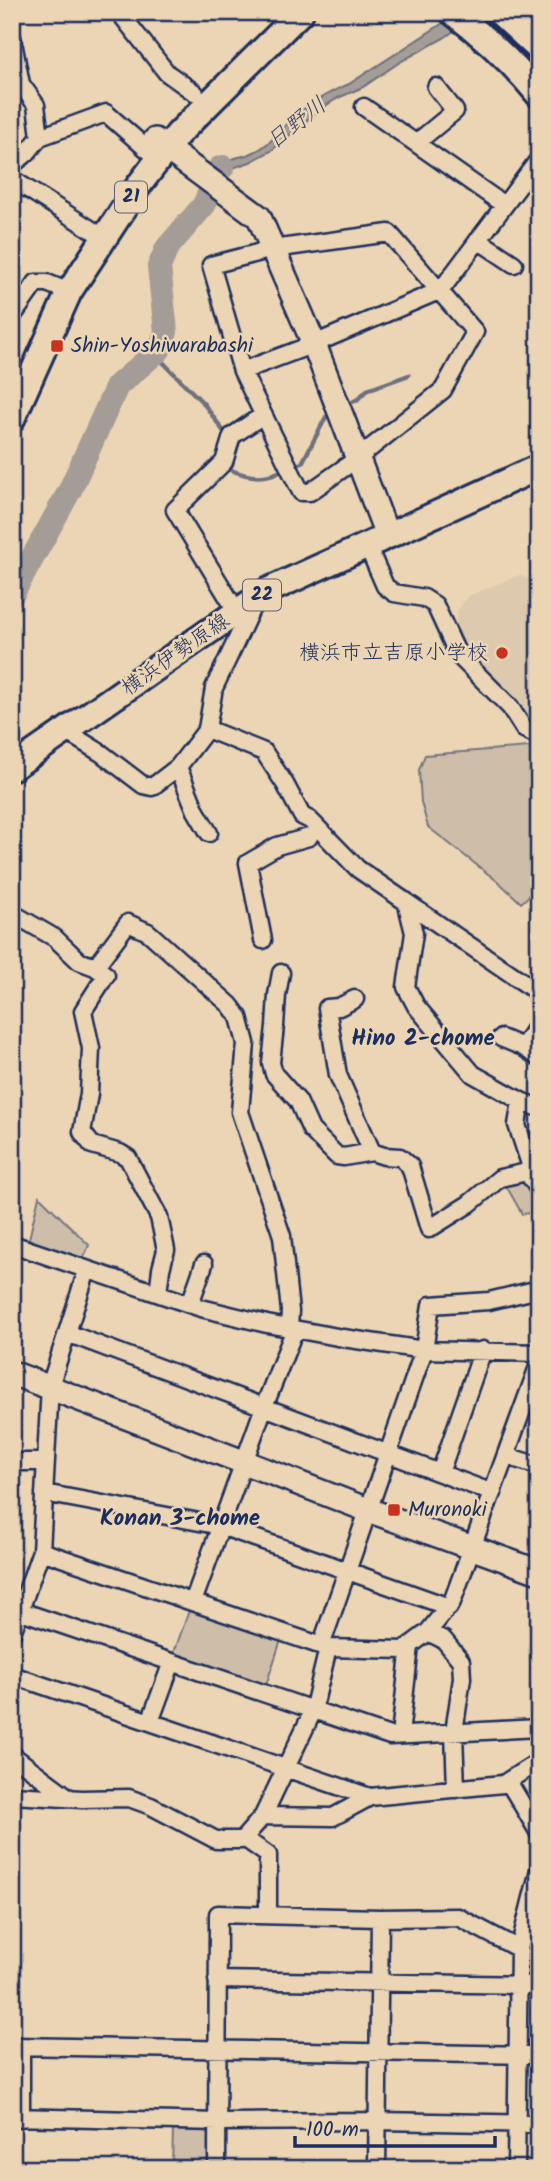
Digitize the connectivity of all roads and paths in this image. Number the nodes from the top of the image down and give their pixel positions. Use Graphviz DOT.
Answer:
graph roads {
  1 [pos="119,12"];
  2 [pos="282,12"];
  3 [pos="301,12"];
  4 [pos="452,12"];
  5 [pos="499,12"];
  6 [pos="524,12"];
  7 [pos="473,20"];
  8 [pos="539,26"];
  9 [pos="12,37"];
  10 [pos="539,49"];
  11 [pos="539,74"];
  12 [pos="436,87"];
  13 [pos="195,93"];
  14 [pos="539,95"];
  15 [pos="364,107"];
  16 [pos="40,137"];
  17 [pos="415,143"];
  18 [pos="156,146"];
  19 [pos="539,159"];
  20 [pos="12,165"];
  21 [pos="12,179"];
  22 [pos="503,205"];
  23 [pos="97,233"];
  24 [pos="478,240"];
  25 [pos="273,249"];
  26 [pos="514,264"];
  27 [pos="62,289"];
  28 [pos="441,290"];
  29 [pos="12,317"];
  30 [pos="314,344"];
  31 [pos="242,371"];
  32 [pos="12,382"];
  33 [pos="263,415"];
  34 [pos="12,419"];
  35 [pos="358,458"];
  36 [pos="539,467"];
  37 [pos="377,540"];
  38 [pos="247,606"];
  39 [pos="207,729"];
  40 [pos="65,731"];
  41 [pos="539,736"];
  42 [pos="178,767"];
  43 [pos="12,768"];
  44 [pos="209,832"];
  45 [pos="309,837"];
  46 [pos="406,901"];
  47 [pos="12,913"];
  48 [pos="263,940"];
  49 [pos="95,967"];
  50 [pos="281,973"];
  51 [pos="539,992"];
  52 [pos="355,999"];
  53 [pos="539,1022"];
  54 [pos="501,1038"];
  55 [pos="523,1047"];
  56 [pos="539,1058"];
  57 [pos="520,1101"];
  58 [pos="539,1108"];
  59 [pos="372,1152"];
  60 [pos="527,1172"];
  61 [pos="539,1190"];
  62 [pos="12,1244"];
  63 [pos="204,1264"];
  64 [pos="88,1270"];
  65 [pos="539,1289"];
  66 [pos="158,1293"];
  67 [pos="190,1304"];
  68 [pos="292,1328"];
  69 [pos="67,1333"];
  70 [pos="424,1350"];
  71 [pos="483,1350"];
  72 [pos="539,1353"];
  73 [pos="539,1364"];
  74 [pos="12,1373"];
  75 [pos="50,1387"];
  76 [pos="264,1406"];
  77 [pos="388,1453"];
  78 [pos="506,1456"];
  79 [pos="12,1462"];
  80 [pos="46,1462"];
  81 [pos="244,1462"];
  82 [pos="539,1466"];
  83 [pos="440,1473"];
  84 [pos="44,1493"];
  85 [pos="493,1493"];
  86 [pos="368,1510"];
  87 [pos="221,1526"];
  88 [pos="473,1547"];
  89 [pos="41,1551"];
  90 [pos="347,1571"];
  91 [pos="539,1572"];
  92 [pos="193,1602"];
  93 [pos="449,1607"];
  94 [pos="16,1610"];
  95 [pos="428,1632"];
  96 [pos="12,1633"];
  97 [pos="410,1646"];
  98 [pos="324,1647"];
  99 [pos="172,1661"];
  100 [pos="12,1675"];
  101 [pos="313,1711"];
  102 [pos="150,1722"];
  103 [pos="539,1728"];
  104 [pos="454,1732"];
  105 [pos="400,1735"];
  106 [pos="12,1755"];
  107 [pos="539,1761"];
  108 [pos="285,1769"];
  109 [pos="508,1781"];
  110 [pos="456,1789"];
  111 [pos="12,1795"];
  112 [pos="68,1797"];
  113 [pos="370,1797"];
  114 [pos="263,1816"];
  115 [pos="536,1824"];
  116 [pos="244,1838"];
  117 [pos="539,1870"];
  118 [pos="268,1915"];
  119 [pos="380,1918"];
  120 [pos="519,1949"];
  121 [pos="217,1980"];
  122 [pos="379,1983"];
  123 [pos="519,1985"];
  124 [pos="539,1985"];
  125 [pos="17,2046"];
  126 [pos="219,2049"];
  127 [pos="378,2052"];
  128 [pos="518,2055"];
  129 [pos="539,2055"];
  130 [pos="17,2118"];
  131 [pos="377,2121"];
  132 [pos="218,2122"];
  133 [pos="516,2124"];
  134 [pos="539,2124"];
  135 [pos="217,2169"];
  136 [pos="377,2169"];
  137 [pos="516,2169"];
  1 -- 13 [label="street"];
  2 -- 13 [label="main road, 21"];
  3 -- 18 [label="main road, 21"];
  4 -- 7 [label="main road"];
  5 -- 10 [label="main road"];
  6 -- 8 [label="main road"];
  7 -- 11 [label="main road"];
  7 -- 14 [label="main road"];
  9 -- 16 [label="street"];
  12 -- 17 [label="street"];
  13 -- 18 [label="main road, 21"];
  15 -- 17 [label="street"];
  16 -- 18 [label="street"];
  16 -- 20 [label="street"];
  17 -- 22 [label="street"];
  18 -- 23 [label="main road, 21"];
  18 -- 25 [label="street"];
  19 -- 22 [label="street"];
  21 -- 23 [label="street"];
  22 -- 24 [label="street"];
  23 -- 27 [label="main road, 21"];
  24 -- 26 [label="street"];
  24 -- 28 [label="street"];
  25 -- 28 [label="street"];
  25 -- 30 [label="street"];
  25 -- 31 [label="street"];
  27 -- 29 [label="street"];
  27 -- 32 [label="main road, 21"];
  27 -- 34 [label="main road, 21"];
  28 -- 30 [label="street"];
  28 -- 35 [label="street"];
  30 -- 31 [label="street"];
  30 -- 35 [label="street"];
  31 -- 33 [label="street"];
  33 -- 35 [label="street"];
  33 -- 38 [label="street"];
  35 -- 37 [label="street"];
  36 -- 37 [label="main road, 横浜伊勢原線 / 22"];
  37 -- 38 [label="main road, 横浜伊勢原線 / 22"];
  37 -- 41 [label="street"];
  38 -- 39 [label="street"];
  38 -- 40 [label="main road, 横浜伊勢原線 / 22"];
  39 -- 42 [label="street"];
  39 -- 46 [label="street"];
  40 -- 42 [label="street"];
  40 -- 43 [label="main road, 横浜伊勢原線 / 22"];
  42 -- 44 [label="street"];
  45 -- 48 [label="street"];
  46 -- 51 [label="street"];
  46 -- 57 [label="street"];
  47 -- 49 [label="street"];
  49 -- 66 [label="street"];
  49 -- 68 [label="street"];
  50 -- 59 [label="street"];
  52 -- 59 [label="street"];
  53 -- 55 [label="street"];
  54 -- 55 [label="street"];
  55 -- 56 [label="street"];
  57 -- 58 [label="street"];
  57 -- 60 [label="street"];
  59 -- 60 [label="street"];
  60 -- 61 [label="street"];
  62 -- 64 [label="street"];
  63 -- 67 [label="street"];
  64 -- 66 [label="street"];
  64 -- 69 [label="street"];
  65 -- 70 [label="street"];
  66 -- 67 [label="street"];
  67 -- 68 [label="street"];
  68 -- 70 [label="street"];
  68 -- 76 [label="street"];
  69 -- 75 [label="street"];
  69 -- 76 [label="street"];
  70 -- 71 [label="street"];
  70 -- 77 [label="street"];
  71 -- 72 [label="street"];
  71 -- 83 [label="street"];
  73 -- 78 [label="street"];
  74 -- 75 [label="street"];
  75 -- 80 [label="street"];
  75 -- 81 [label="street"];
  76 -- 77 [label="street"];
  76 -- 81 [label="street"];
  77 -- 83 [label="street"];
  77 -- 86 [label="street"];
  78 -- 82 [label="street"];
  78 -- 85 [label="street"];
  79 -- 80 [label="street"];
  80 -- 84 [label="street"];
  81 -- 86 [label="street"];
  81 -- 87 [label="street"];
  83 -- 85 [label="street"];
  84 -- 87 [label="street"];
  84 -- 89 [label="street"];
  85 -- 88 [label="street"];
  86 -- 88 [label="street"];
  86 -- 90 [label="street"];
  87 -- 90 [label="street"];
  87 -- 92 [label="street"];
  88 -- 91 [label="street"];
  88 -- 93 [label="street"];
  89 -- 92 [label="street"];
  89 -- 94 [label="street"];
  90 -- 93 [label="street"];
  90 -- 98 [label="street"];
  92 -- 98 [label="street"];
  93 -- 95 [label="street"];
  94 -- 96 [label="street"];
  94 -- 99 [label="street"];
  95 -- 97 [label="street"];
  95 -- 104 [label="street"];
  97 -- 98 [label="street"];
  97 -- 105 [label="street"];
  98 -- 101 [label="street"];
  99 -- 101 [label="street"];
  99 -- 102 [label="street"];
  100 -- 102 [label="street"];
  101 -- 105 [label="street"];
  101 -- 108 [label="street"];
  102 -- 108 [label="street"];
  103 -- 104 [label="street"];
  104 -- 105 [label="street"];
  104 -- 110 [label="street"];
  106 -- 112 [label="street"];
  107 -- 109 [label="street"];
  108 -- 113 [label="street"];
  108 -- 114 [label="street"];
  109 -- 110 [label="street"];
  109 -- 115 [label="street"];
  110 -- 113 [label="street"];
  111 -- 112 [label="street"];
  112 -- 116 [label="street"];
  113 -- 114 [label="street"];
  114 -- 116 [label="street"];
  116 -- 118 [label="street"];
  117 -- 120 [label="street"];
  118 -- 119 [label="street"];
  118 -- 121 [label="street"];
  119 -- 120 [label="street"];
  119 -- 122 [label="street"];
  120 -- 123 [label="street"];
  121 -- 122 [label="street"];
  121 -- 126 [label="street"];
  122 -- 123 [label="street"];
  122 -- 127 [label="street"];
  123 -- 124 [label="street"];
  123 -- 128 [label="street"];
  125 -- 126 [label="street"];
  125 -- 130 [label="street"];
  126 -- 127 [label="street"];
  126 -- 132 [label="street"];
  127 -- 128 [label="street"];
  127 -- 131 [label="street"];
  128 -- 129 [label="street"];
  128 -- 133 [label="street"];
  130 -- 132 [label="street"];
  131 -- 132 [label="street"];
  131 -- 133 [label="street"];
  131 -- 136 [label="street"];
  132 -- 135 [label="street"];
  133 -- 134 [label="street"];
  133 -- 137 [label="street"];
}
